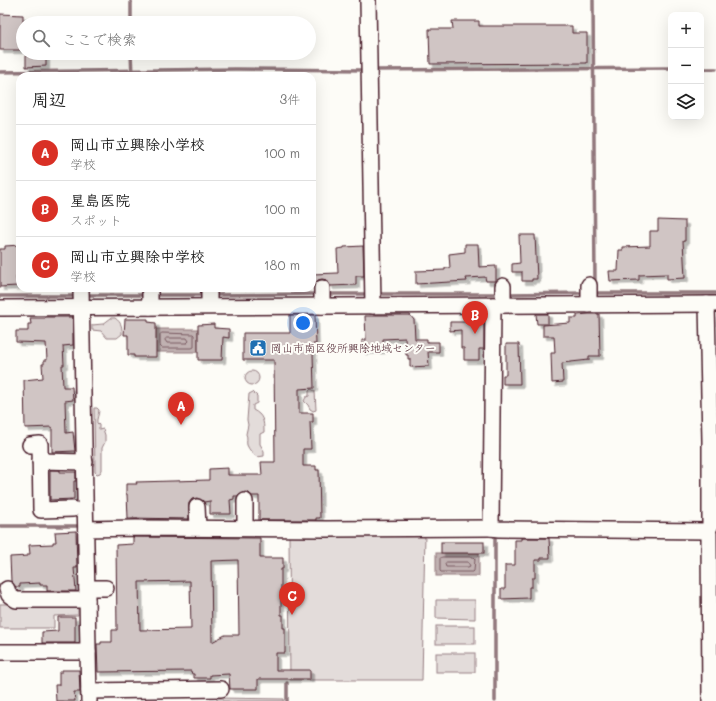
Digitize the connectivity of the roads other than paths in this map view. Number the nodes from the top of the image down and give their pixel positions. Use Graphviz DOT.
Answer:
graph roads {
  1 [pos="368,0"];
  2 [pos="150,296"];
  3 [pos="209,296"];
  4 [pos="81,297"];
  5 [pos="501,297"];
  6 [pos="373,298"];
  7 [pos="711,304"];
  8 [pos="0,308"];
  9 [pos="30,444"];
  10 [pos="40,461"];
  11 [pos="81,461"];
  12 [pos="245,501"];
  13 [pos="197,507"];
  14 [pos="73,510"];
  15 [pos="198,527"];
  16 [pos="245,528"];
  17 [pos="491,528"];
  18 [pos="86,529"];
  19 [pos="707,531"];
  20 [pos="106,588"];
  21 [pos="8,589"];
  22 [pos="84,597"];
  23 [pos="0,652"];
  24 [pos="84,652"];
  25 [pos="221,690"];
  26 [pos="89,696"];
  27 [pos="710,701"];
  1 -- 6 [label="street"];
  2 -- 3 [label="street"];
  2 -- 4 [label="street"];
  3 -- 6 [label="street"];
  4 -- 8 [label="street"];
  4 -- 11 [label="street"];
  5 -- 6 [label="street"];
  5 -- 7 [label="street"];
  5 -- 17 [label="street"];
  7 -- 19 [label="street"];
  9 -- 10 [label="street"];
  10 -- 11 [label="street"];
  10 -- 14 [label="street"];
  11 -- 18 [label="street"];
  12 -- 16 [label="street"];
  13 -- 15 [label="street"];
  15 -- 16 [label="street"];
  15 -- 18 [label="street"];
  16 -- 17 [label="street"];
  17 -- 19 [label="street"];
  18 -- 22 [label="street"];
  19 -- 27 [label="street"];
  20 -- 22 [label="street"];
  21 -- 22 [label="street"];
  22 -- 24 [label="street"];
  23 -- 24 [label="street"];
  24 -- 26 [label="street"];
  25 -- 26 [label="street"];
}
